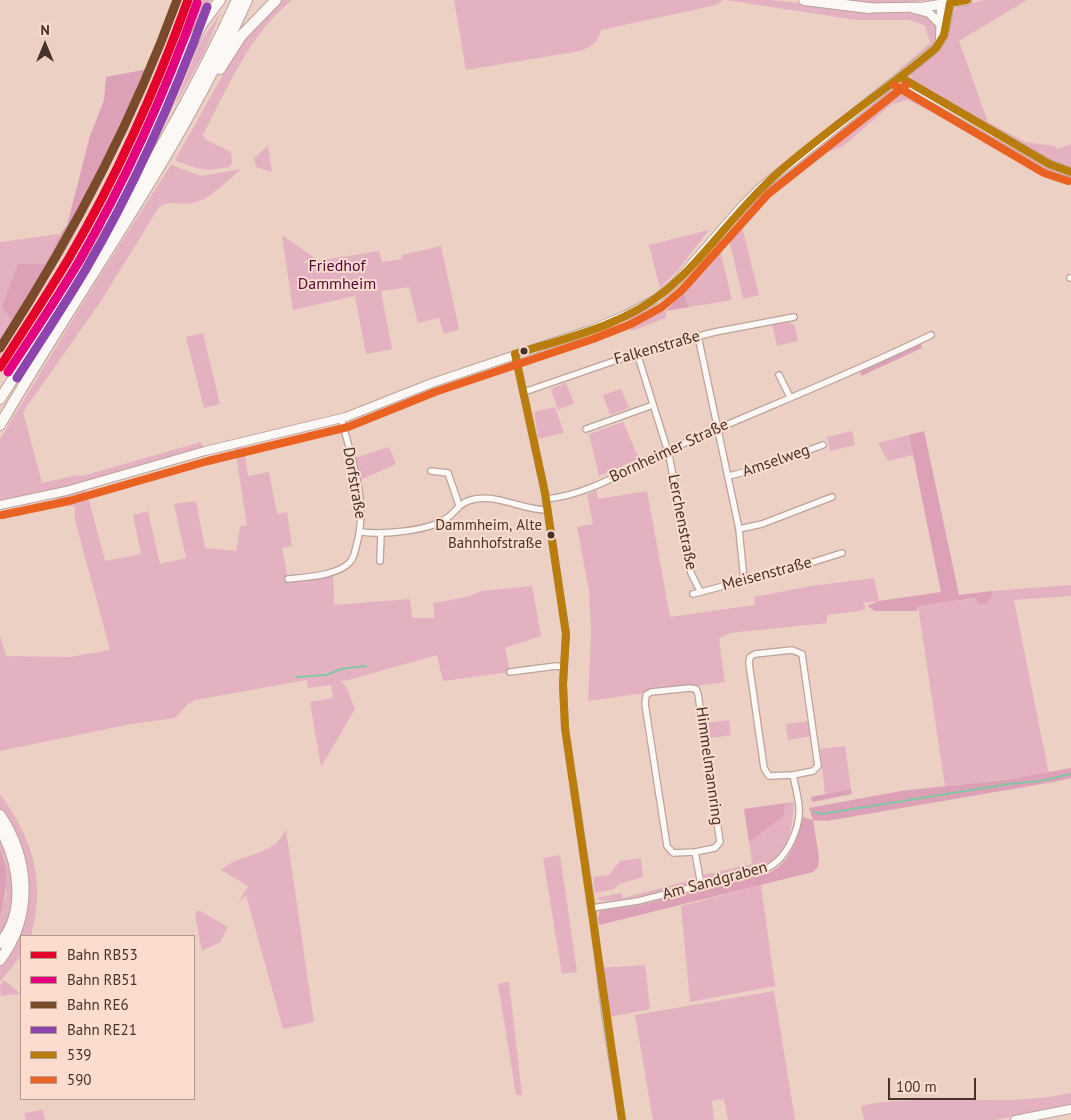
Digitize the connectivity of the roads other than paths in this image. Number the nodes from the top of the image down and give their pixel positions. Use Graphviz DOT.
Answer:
graph roads {
  1 [pos="220,0"];
  2 [pos="236,0"];
  3 [pos="247,0"];
  4 [pos="276,0"];
  5 [pos="804,0"];
  6 [pos="967,0"];
  7 [pos="945,4"];
  8 [pos="910,7"];
  9 [pos="869,8"];
  10 [pos="940,24"];
  11 [pos="939,45"];
  12 [pos="900,77"];
  13 [pos="188,119"];
  14 [pos="1071,172"];
  15 [pos="85,269"];
  16 [pos="794,317"];
  17 [pos="931,335"];
  18 [pos="698,336"];
  19 [pos="637,353"];
  20 [pos="515,354"];
  21 [pos="780,375"];
  22 [pos="524,392"];
  23 [pos="790,397"];
  24 [pos="0,399"];
  25 [pos="653,405"];
  26 [pos="341,418"];
  27 [pos="0,425"];
  28 [pos="586,429"];
  29 [pos="717,429"];
  30 [pos="822,445"];
  31 [pos="668,450"];
  32 [pos="431,471"];
  33 [pos="729,476"];
  34 [pos="832,497"];
  35 [pos="546,499"];
  36 [pos="458,504"];
  37 [pos="0,505"];
  38 [pos="546,510"];
  39 [pos="739,529"];
  40 [pos="361,532"];
  41 [pos="381,533"];
  42 [pos="842,553"];
  43 [pos="380,561"];
  44 [pos="288,580"];
  45 [pos="744,580"];
  46 [pos="700,592"];
  47 [pos="692,594"];
  48 [pos="564,667"];
  49 [pos="510,672"];
  50 [pos="793,774"];
  51 [pos="0,814"];
  52 [pos="0,828"];
  53 [pos="695,852"];
  54 [pos="701,885"];
  55 [pos="592,908"];
  56 [pos="0,943"];
  57 [pos="0,960"];
  58 [pos="1071,1109"];
  59 [pos="622,1120"];
  60 [pos="1015,1120"];
  1 -- 15 [label="highway"];
  2 -- 15 [label="highway"];
  3 -- 13 [label="highway"];
  4 -- 13 [label="highway"];
  5 -- 9 [label="highway"];
  6 -- 7 [label="main road"];
  7 -- 8 [label="main road"];
  7 -- 10 [label="street"];
  7 -- 11 [label="street"];
  8 -- 9 [label="main road"];
  8 -- 10 [label="street"];
  10 -- 11 [label="street"];
  11 -- 12 [label="street"];
  12 -- 14 [label="street"];
  12 -- 20 [label="street"];
  13 -- 27 [label="highway"];
  15 -- 24 [label="highway"];
  16 -- 18 [label="street, Falkenstraße"];
  17 -- 23 [label="street, Bornheimer Straße"];
  18 -- 19 [label="street, Falkenstraße"];
  18 -- 29 [label="street"];
  19 -- 22 [label="street, Falkenstraße"];
  19 -- 25 [label="street, Lerchenstraße"];
  20 -- 22 [label="street"];
  20 -- 26 [label="street"];
  21 -- 23 [label="street"];
  22 -- 35 [label="street"];
  23 -- 29 [label="street, Bornheimer Straße"];
  25 -- 28 [label="street"];
  25 -- 31 [label="street, Lerchenstraße"];
  26 -- 37 [label="street"];
  26 -- 40 [label="street, Dorfstraße"];
  29 -- 31 [label="street, Bornheimer Straße"];
  29 -- 33 [label="street"];
  30 -- 33 [label="street, Amselweg"];
  31 -- 35 [label="street, Bornheimer Straße"];
  31 -- 46 [label="street, Lerchenstraße"];
  32 -- 36 [label="street"];
  33 -- 39 [label="street"];
  34 -- 39 [label="street"];
  35 -- 38 [label="street"];
  36 -- 38 [label="street"];
  36 -- 41 [label="street, Dorfstraße"];
  38 -- 48 [label="street"];
  39 -- 45 [label="street"];
  40 -- 41 [label="street, Dorfstraße"];
  40 -- 44 [label="street"];
  41 -- 43 [label="street"];
  42 -- 45 [label="street, Meisenstraße"];
  45 -- 46 [label="street, Meisenstraße"];
  46 -- 47 [label="street, Meisenstraße"];
  48 -- 49 [label="street"];
  48 -- 55 [label="street"];
  50 -- 50 [label="street"];
  50 -- 54 [label="street, Am Sandgraben"];
  51 -- 57 [label="highway"];
  52 -- 56 [label="highway"];
  53 -- 53 [label="street, Himmelmannring"];
  53 -- 54 [label="street"];
  54 -- 55 [label="street, Am Sandgraben"];
  55 -- 59 [label="street"];
  58 -- 60 [label="street"];
}
